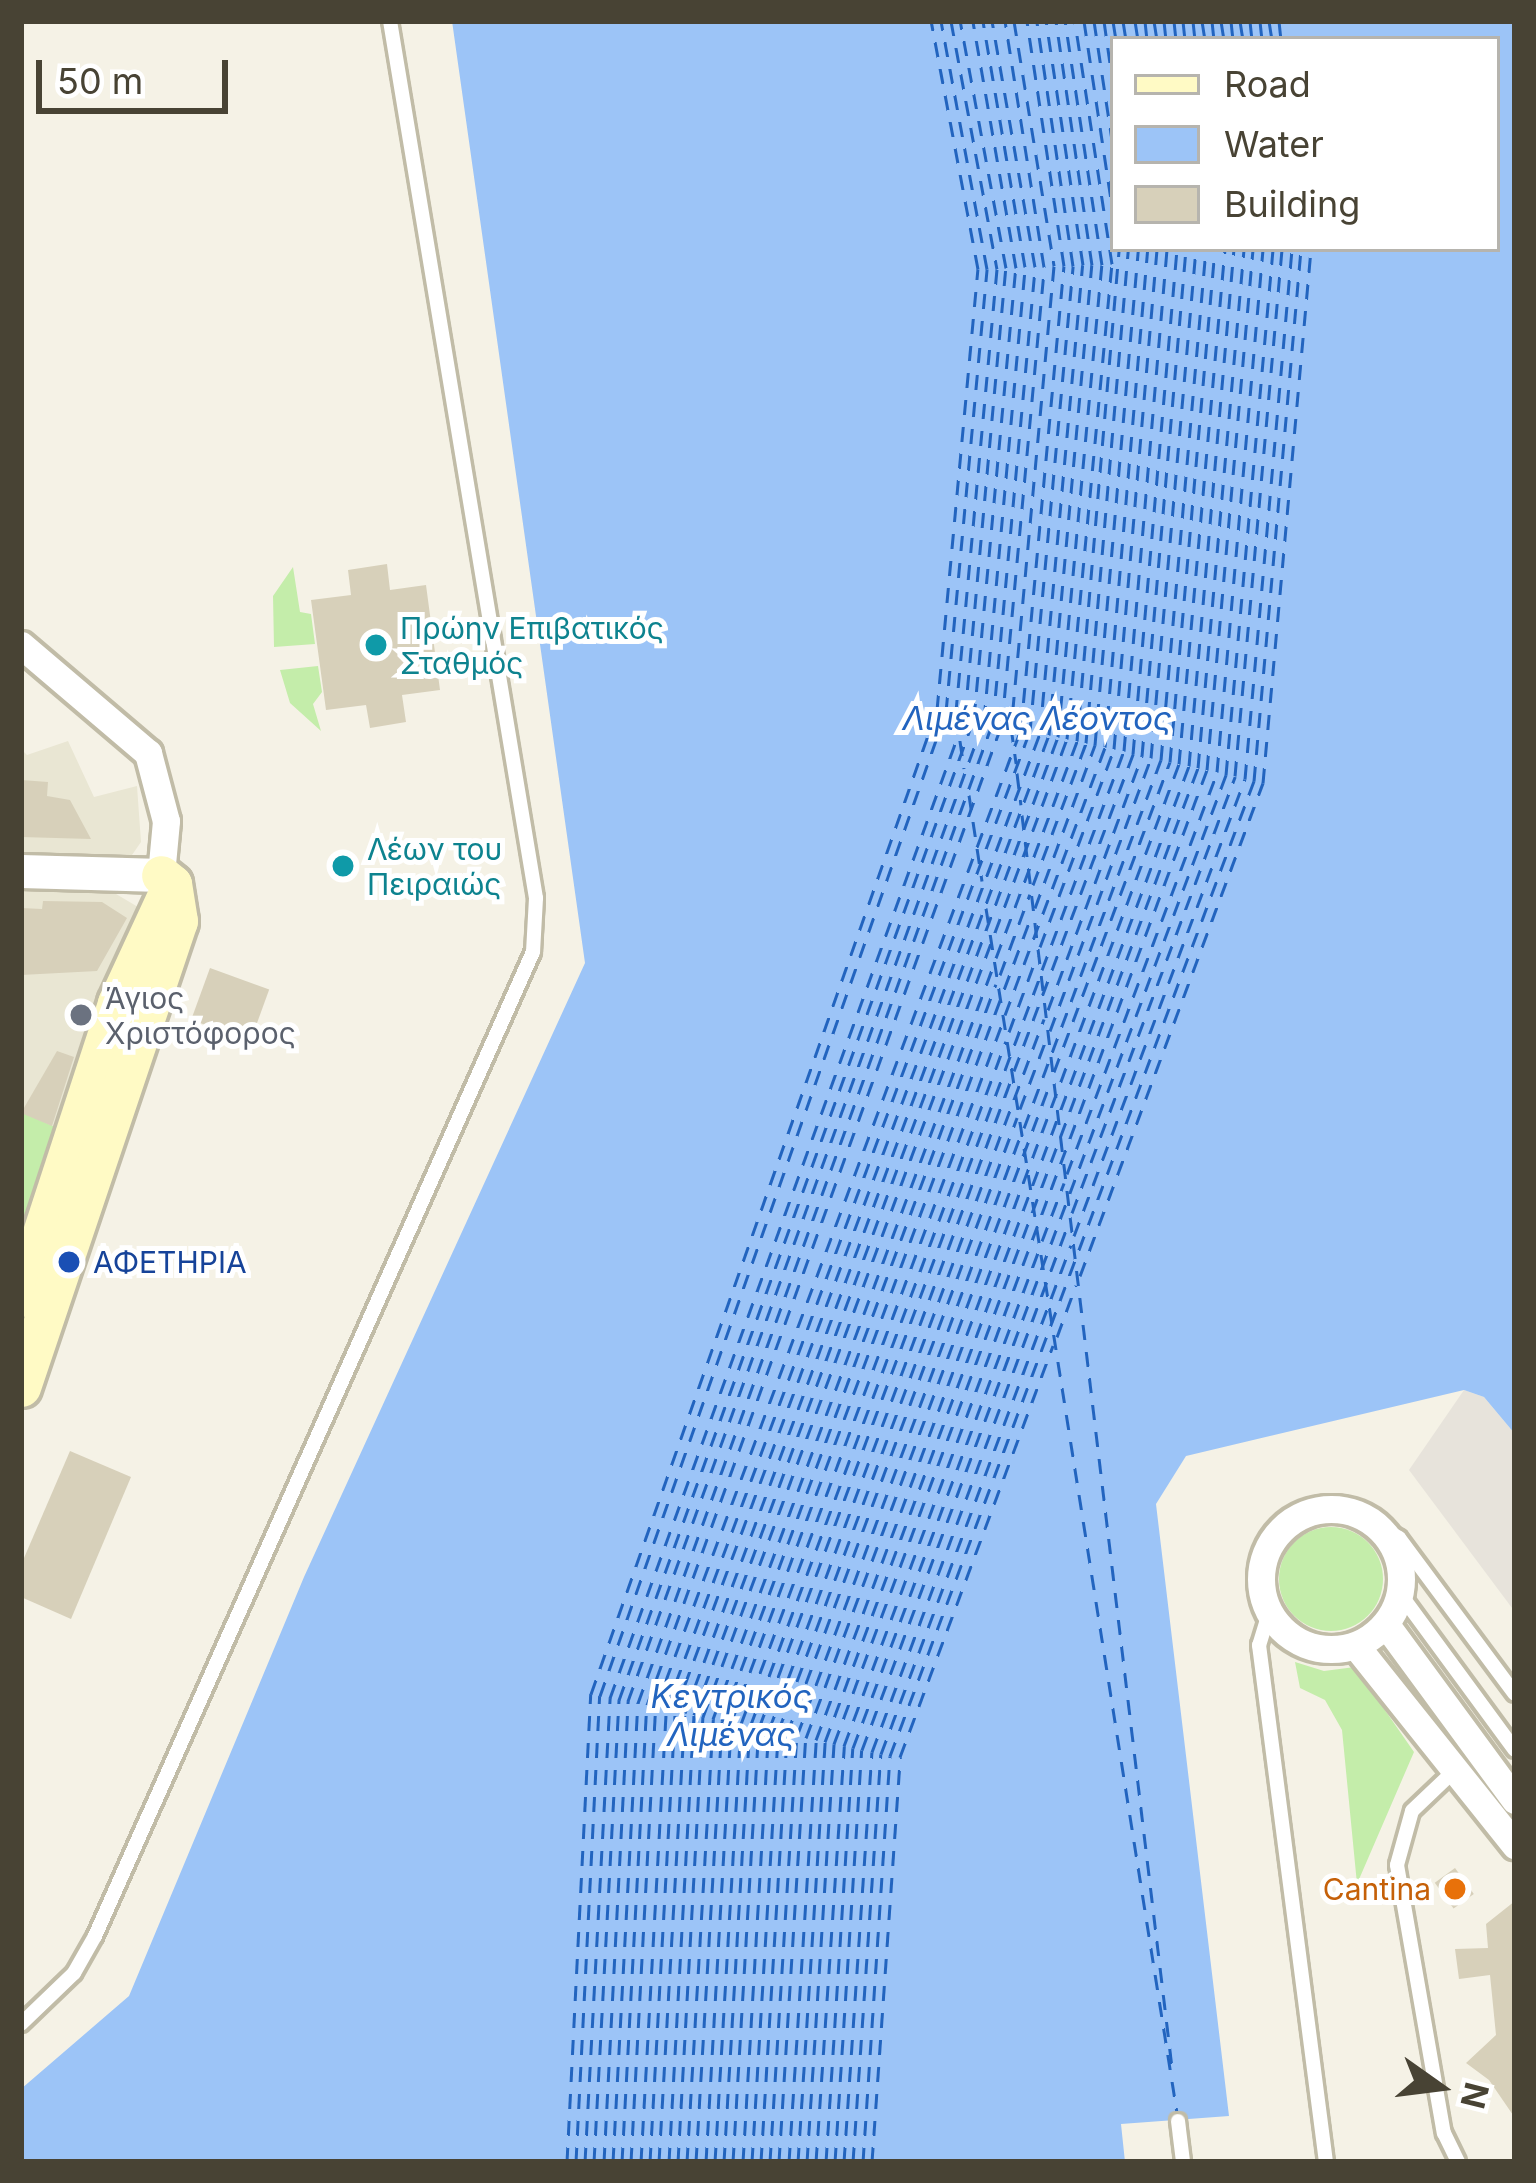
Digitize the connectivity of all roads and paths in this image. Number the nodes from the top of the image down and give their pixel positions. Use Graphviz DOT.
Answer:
graph roads {
  1 [pos="390,21"];
  2 [pos="21,645"];
  3 [pos="21,871"];
  4 [pos="166,880"];
  5 [pos="21,1298"];
  6 [pos="21,1388"];
  7 [pos="1364,1517"];
  8 [pos="1400,1594"];
  9 [pos="1269,1613"];
  10 [pos="1387,1626"];
  11 [pos="1356,1646"];
  12 [pos="1515,1694"];
  13 [pos="1515,1750"];
  14 [pos="1479,1754"];
  15 [pos="1455,1770"];
  16 [pos="1515,1800"];
  17 [pos="1515,1845"];
  18 [pos="21,2024"];
  19 [pos="1178,2121"];
  20 [pos="1184,2162"];
  21 [pos="1326,2162"];
  22 [pos="1458,2162"];
  1 -- 18 [label="lane"];
  2 -- 4 [label="street"];
  3 -- 4 [label="street"];
  4 -- 5 [label="main road"];
  4 -- 6 [label="main road"];
  7 -- 8 [label="street"];
  7 -- 9 [label="street"];
  7 -- 12 [label="lane"];
  8 -- 10 [label="street"];
  8 -- 13 [label="lane"];
  9 -- 11 [label="street"];
  9 -- 21 [label="lane"];
  10 -- 11 [label="street"];
  10 -- 14 [label="street"];
  11 -- 15 [label="street"];
  14 -- 15 [label="lane"];
  14 -- 16 [label="street"];
  15 -- 17 [label="street"];
  15 -- 22 [label="lane"];
  19 -- 20 [label="lane"];
}
